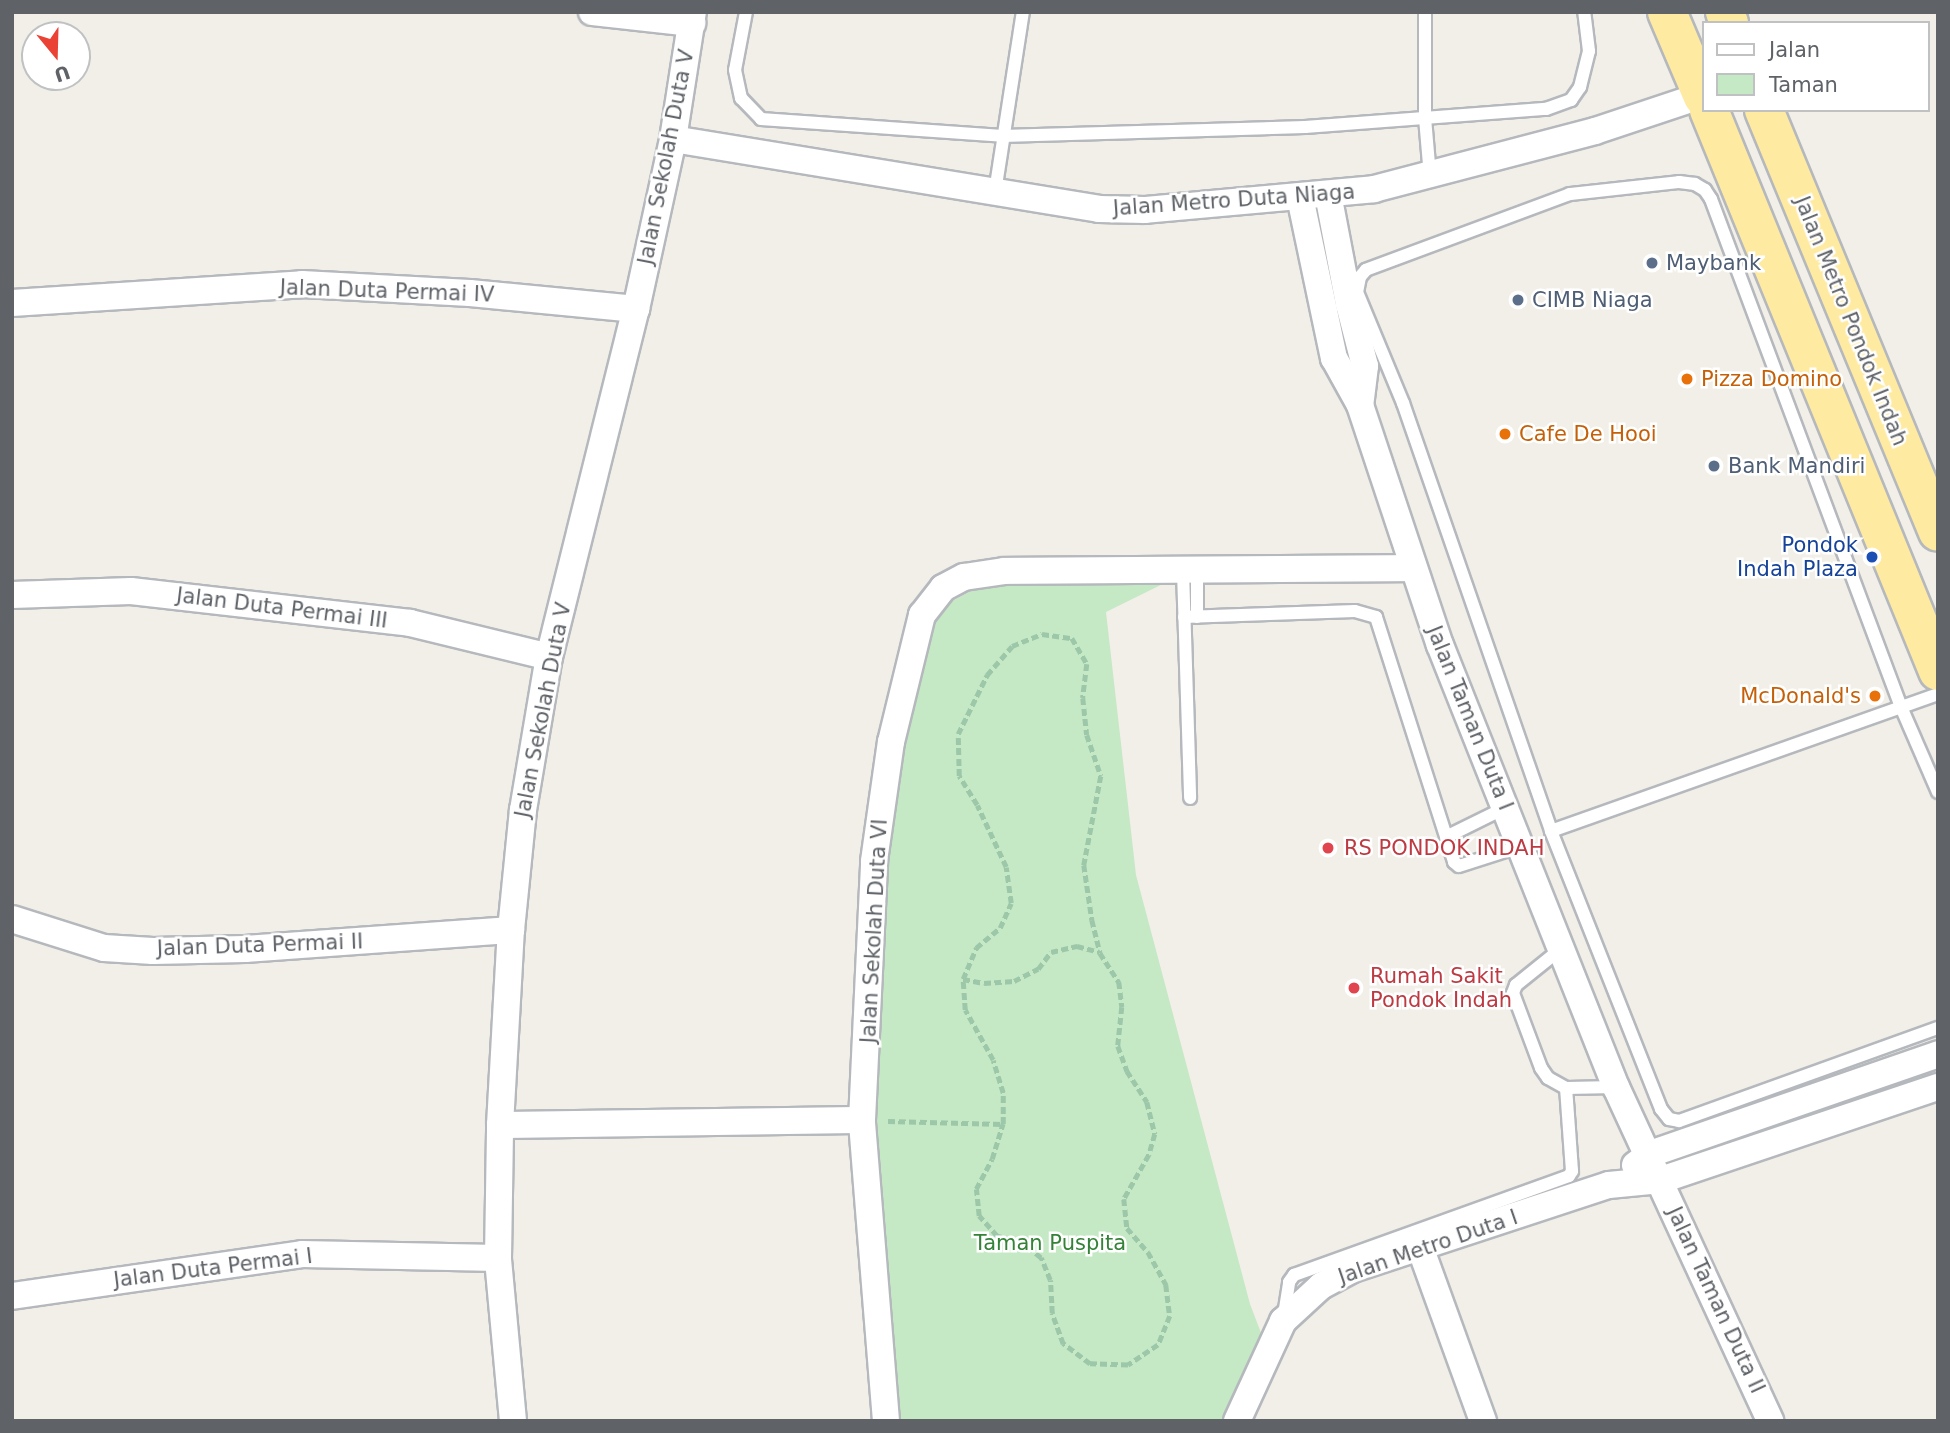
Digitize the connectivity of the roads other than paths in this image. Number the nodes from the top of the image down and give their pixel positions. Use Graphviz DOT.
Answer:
graph roads {
  1 [pos="592,12"];
  2 [pos="746,12"];
  3 [pos="1023,12"];
  4 [pos="1425,12"];
  5 [pos="1584,12"];
  6 [pos="1667,12"];
  7 [pos="692,17"];
  8 [pos="1702,94"];
  9 [pos="1702,96"];
  10 [pos="1710,112"];
  11 [pos="1765,112"];
  12 [pos="1425,118"];
  13 [pos="1002,136"];
  14 [pos="673,139"];
  15 [pos="1430,176"];
  16 [pos="995,192"];
  17 [pos="1328,194"];
  18 [pos="1300,197"];
  19 [pos="12,303"];
  20 [pos="636,309"];
  21 [pos="1360,405"];
  22 [pos="1938,532"];
  23 [pos="1412,568"];
  24 [pos="1190,571"];
  25 [pos="12,595"];
  26 [pos="1191,617"];
  27 [pos="549,657"];
  28 [pos="1938,671"];
  29 [pos="1938,694"];
  30 [pos="1900,707"];
  31 [pos="1938,792"];
  32 [pos="1190,798"];
  33 [pos="1507,807"];
  34 [pos="1551,831"];
  35 [pos="1446,837"];
  36 [pos="1521,846"];
  37 [pos="12,919"];
  38 [pos="511,930"];
  39 [pos="1563,948"];
  40 [pos="1938,1028"];
  41 [pos="1926,1058"];
  42 [pos="1616,1087"];
  43 [pos="1566,1088"];
  44 [pos="1931,1090"];
  45 [pos="1787,1093"];
  46 [pos="863,1120"];
  47 [pos="500,1125"];
  48 [pos="1801,1135"];
  49 [pos="1650,1154"];
  50 [pos="1661,1180"];
  51 [pos="1609,1185"];
  52 [pos="1420,1247"];
  53 [pos="498,1258"];
  54 [pos="12,1296"];
  55 [pos="1283,1321"];
  56 [pos="513,1421"];
  57 [pos="886,1421"];
  58 [pos="1237,1421"];
  59 [pos="1483,1421"];
  60 [pos="1770,1421"];
  1 -- 7 [label="street"];
  2 -- 13 [label="lane"];
  3 -- 13 [label="lane"];
  4 -- 12 [label="lane"];
  5 -- 12 [label="lane"];
  6 -- 8 [label="highway"];
  7 -- 14 [label="street, Jalan Sekolah Duta V"];
  9 -- 15 [label="street, Jalan Metro Duta Niaga"];
  10 -- 28 [label="highway"];
  11 -- 22 [label="highway, Jalan Metro Pondok Indah"];
  12 -- 13 [label="lane"];
  12 -- 15 [label="lane"];
  13 -- 16 [label="lane"];
  14 -- 16 [label="street, Jalan Metro Duta Niaga"];
  14 -- 20 [label="street, Jalan Sekolah Duta V"];
  15 -- 17 [label="street, Jalan Metro Duta Niaga"];
  16 -- 18 [label="street, Jalan Metro Duta Niaga"];
  17 -- 18 [label="street, Jalan Metro Duta Niaga"];
  17 -- 21 [label="street, Jalan Taman Duta I"];
  18 -- 21 [label="street, Jalan Taman Duta I"];
  19 -- 20 [label="street, Jalan Duta Permai IV"];
  20 -- 27 [label="street, Jalan Sekolah Duta V"];
  21 -- 23 [label="street, Jalan Taman Duta I"];
  23 -- 24 [label="street, Jalan Sekolah Duta VI"];
  23 -- 33 [label="street, Jalan Taman Duta I"];
  24 -- 26 [label="lane"];
  24 -- 46 [label="street, Jalan Sekolah Duta VI"];
  25 -- 27 [label="street, Jalan Duta Permai III"];
  26 -- 32 [label="lane"];
  26 -- 35 [label="lane"];
  27 -- 38 [label="street, Jalan Sekolah Duta V"];
  29 -- 30 [label="lane"];
  30 -- 31 [label="lane"];
  30 -- 34 [label="lane"];
  30 -- 34 [label="lane"];
  33 -- 35 [label="lane"];
  33 -- 36 [label="street, Jalan Taman Duta I"];
  34 -- 45 [label="lane"];
  35 -- 36 [label="lane"];
  36 -- 39 [label="street, Jalan Taman Duta I"];
  37 -- 38 [label="street, Jalan Duta Permai II"];
  38 -- 47 [label="street, Jalan Sekolah Duta V"];
  39 -- 42 [label="street, Jalan Taman Duta I"];
  39 -- 43 [label="lane"];
  40 -- 45 [label="lane"];
  41 -- 44 [label="street"];
  41 -- 45 [label="street, Jalan Metro Duta I"];
  42 -- 43 [label="lane"];
  42 -- 49 [label="street, Jalan Taman Duta I"];
  43 -- 55 [label="lane"];
  44 -- 48 [label="street, Jalan Metro Duta I"];
  45 -- 48 [label="street"];
  45 -- 49 [label="street, Jalan Metro Duta I"];
  46 -- 47 [label="street"];
  46 -- 57 [label="street, Jalan Sekolah Duta VI"];
  47 -- 53 [label="street, Jalan Sekolah Duta V"];
  48 -- 50 [label="street, Jalan Metro Duta I"];
  49 -- 50 [label="street, Jalan Taman Duta I"];
  49 -- 51 [label="street, Jalan Metro Duta I"];
  50 -- 51 [label="street, Jalan Metro Duta I"];
  50 -- 60 [label="street, Jalan Taman Duta II"];
  51 -- 52 [label="street, Jalan Metro Duta I"];
  52 -- 55 [label="street, Jalan Metro Duta I"];
  52 -- 59 [label="street"];
  53 -- 54 [label="street, Jalan Duta Permai I"];
  53 -- 56 [label="street, Jalan Sekolah Duta V"];
  55 -- 58 [label="street, Jalan Metro Duta I"];
}
